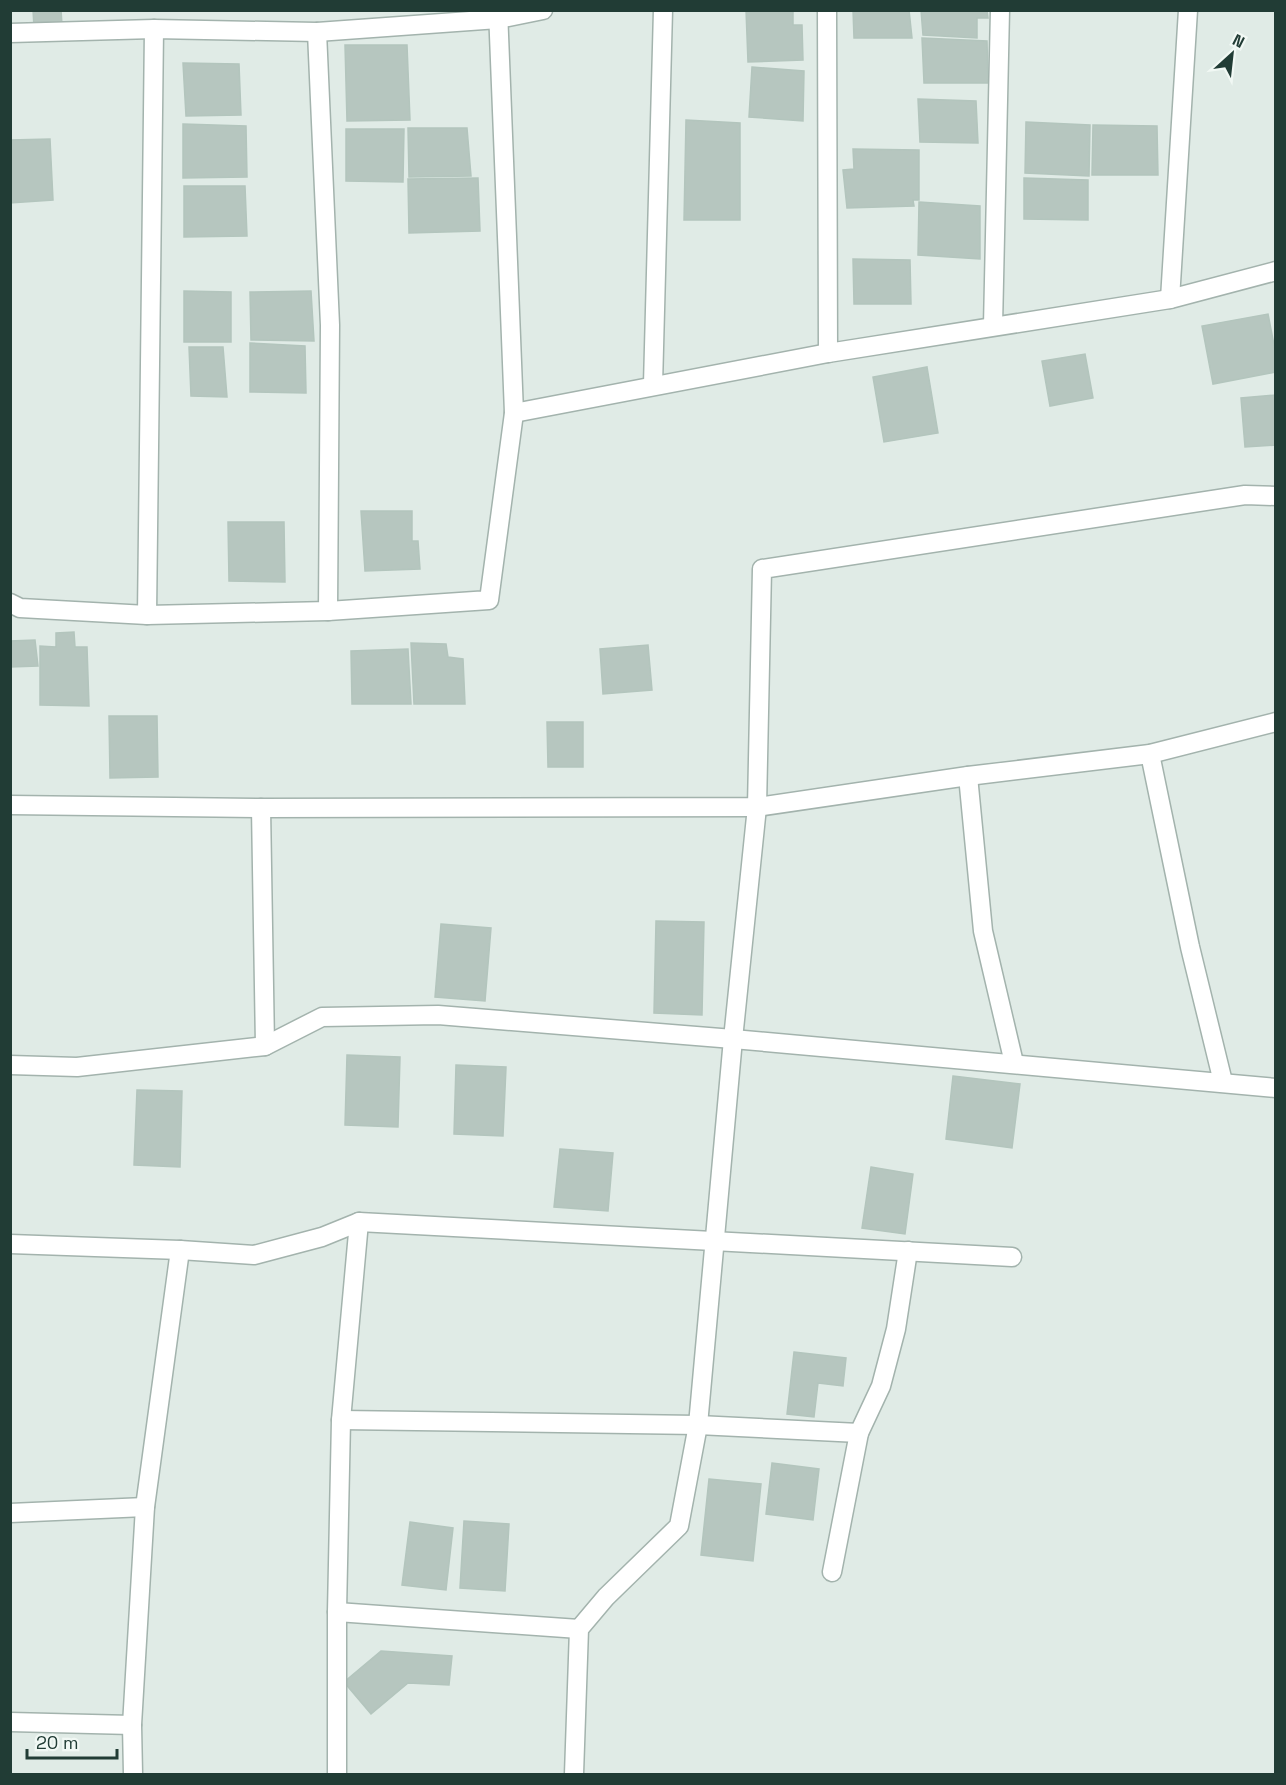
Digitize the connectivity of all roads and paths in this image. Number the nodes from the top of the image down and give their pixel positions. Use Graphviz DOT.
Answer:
graph roads {
  1 [pos="543,10"];
  2 [pos="663,10"];
  3 [pos="827,10"];
  4 [pos="1000,10"];
  5 [pos="1188,10"];
  6 [pos="498,15"];
  7 [pos="154,29"];
  8 [pos="317,32"];
  9 [pos="10,33"];
  10 [pos="1275,271"];
  11 [pos="1170,299"];
  12 [pos="993,326"];
  13 [pos="828,353"];
  14 [pos="653,385"];
  15 [pos="514,413"];
  16 [pos="1275,496"];
  17 [pos="10,603"];
  18 [pos="328,611"];
  19 [pos="147,615"];
  20 [pos="1275,722"];
  21 [pos="1150,754"];
  22 [pos="968,776"];
  23 [pos="10,805"];
  24 [pos="757,807"];
  25 [pos="261,808"];
  26 [pos="733,1039"];
  27 [pos="265,1046"];
  28 [pos="1014,1063"];
  29 [pos="10,1065"];
  30 [pos="1222,1082"];
  31 [pos="1275,1088"];
  32 [pos="359,1222"];
  33 [pos="714,1241"];
  34 [pos="10,1244"];
  35 [pos="180,1250"];
  36 [pos="908,1251"];
  37 [pos="1012,1257"];
  38 [pos="341,1420"];
  39 [pos="698,1425"];
  40 [pos="859,1433"];
  41 [pos="145,1507"];
  42 [pos="10,1512"];
  43 [pos="832,1572"];
  44 [pos="337,1612"];
  45 [pos="579,1629"];
  46 [pos="10,1722"];
  47 [pos="132,1725"];
  48 [pos="133,1774"];
  49 [pos="337,1774"];
  50 [pos="574,1774"];
  1 -- 6 [label="street"];
  2 -- 14 [label="street"];
  3 -- 13 [label="street"];
  4 -- 12 [label="street"];
  5 -- 11 [label="street"];
  6 -- 8 [label="street"];
  6 -- 15 [label="street"];
  7 -- 8 [label="street"];
  7 -- 9 [label="street"];
  7 -- 19 [label="street"];
  8 -- 18 [label="street"];
  10 -- 11 [label="street"];
  11 -- 12 [label="street"];
  12 -- 13 [label="street"];
  13 -- 14 [label="street"];
  14 -- 15 [label="street"];
  15 -- 18 [label="street"];
  16 -- 24 [label="street"];
  17 -- 19 [label="street"];
  18 -- 19 [label="street"];
  20 -- 21 [label="street"];
  21 -- 22 [label="street"];
  21 -- 30 [label="street"];
  22 -- 24 [label="street"];
  22 -- 28 [label="street"];
  23 -- 25 [label="street"];
  24 -- 25 [label="street"];
  24 -- 26 [label="street"];
  25 -- 27 [label="street"];
  26 -- 27 [label="street"];
  26 -- 28 [label="street"];
  26 -- 33 [label="street"];
  27 -- 29 [label="street"];
  28 -- 30 [label="street"];
  30 -- 31 [label="street"];
  32 -- 33 [label="street"];
  32 -- 35 [label="street"];
  32 -- 38 [label="street"];
  33 -- 36 [label="street"];
  33 -- 39 [label="street"];
  34 -- 35 [label="street"];
  35 -- 41 [label="street"];
  36 -- 37 [label="street"];
  36 -- 40 [label="street"];
  38 -- 39 [label="street"];
  38 -- 44 [label="street"];
  39 -- 40 [label="street"];
  39 -- 45 [label="street"];
  40 -- 43 [label="street"];
  41 -- 42 [label="street"];
  41 -- 47 [label="street"];
  44 -- 45 [label="street"];
  44 -- 49 [label="street"];
  45 -- 50 [label="street"];
  46 -- 47 [label="street"];
  47 -- 48 [label="street"];
}
